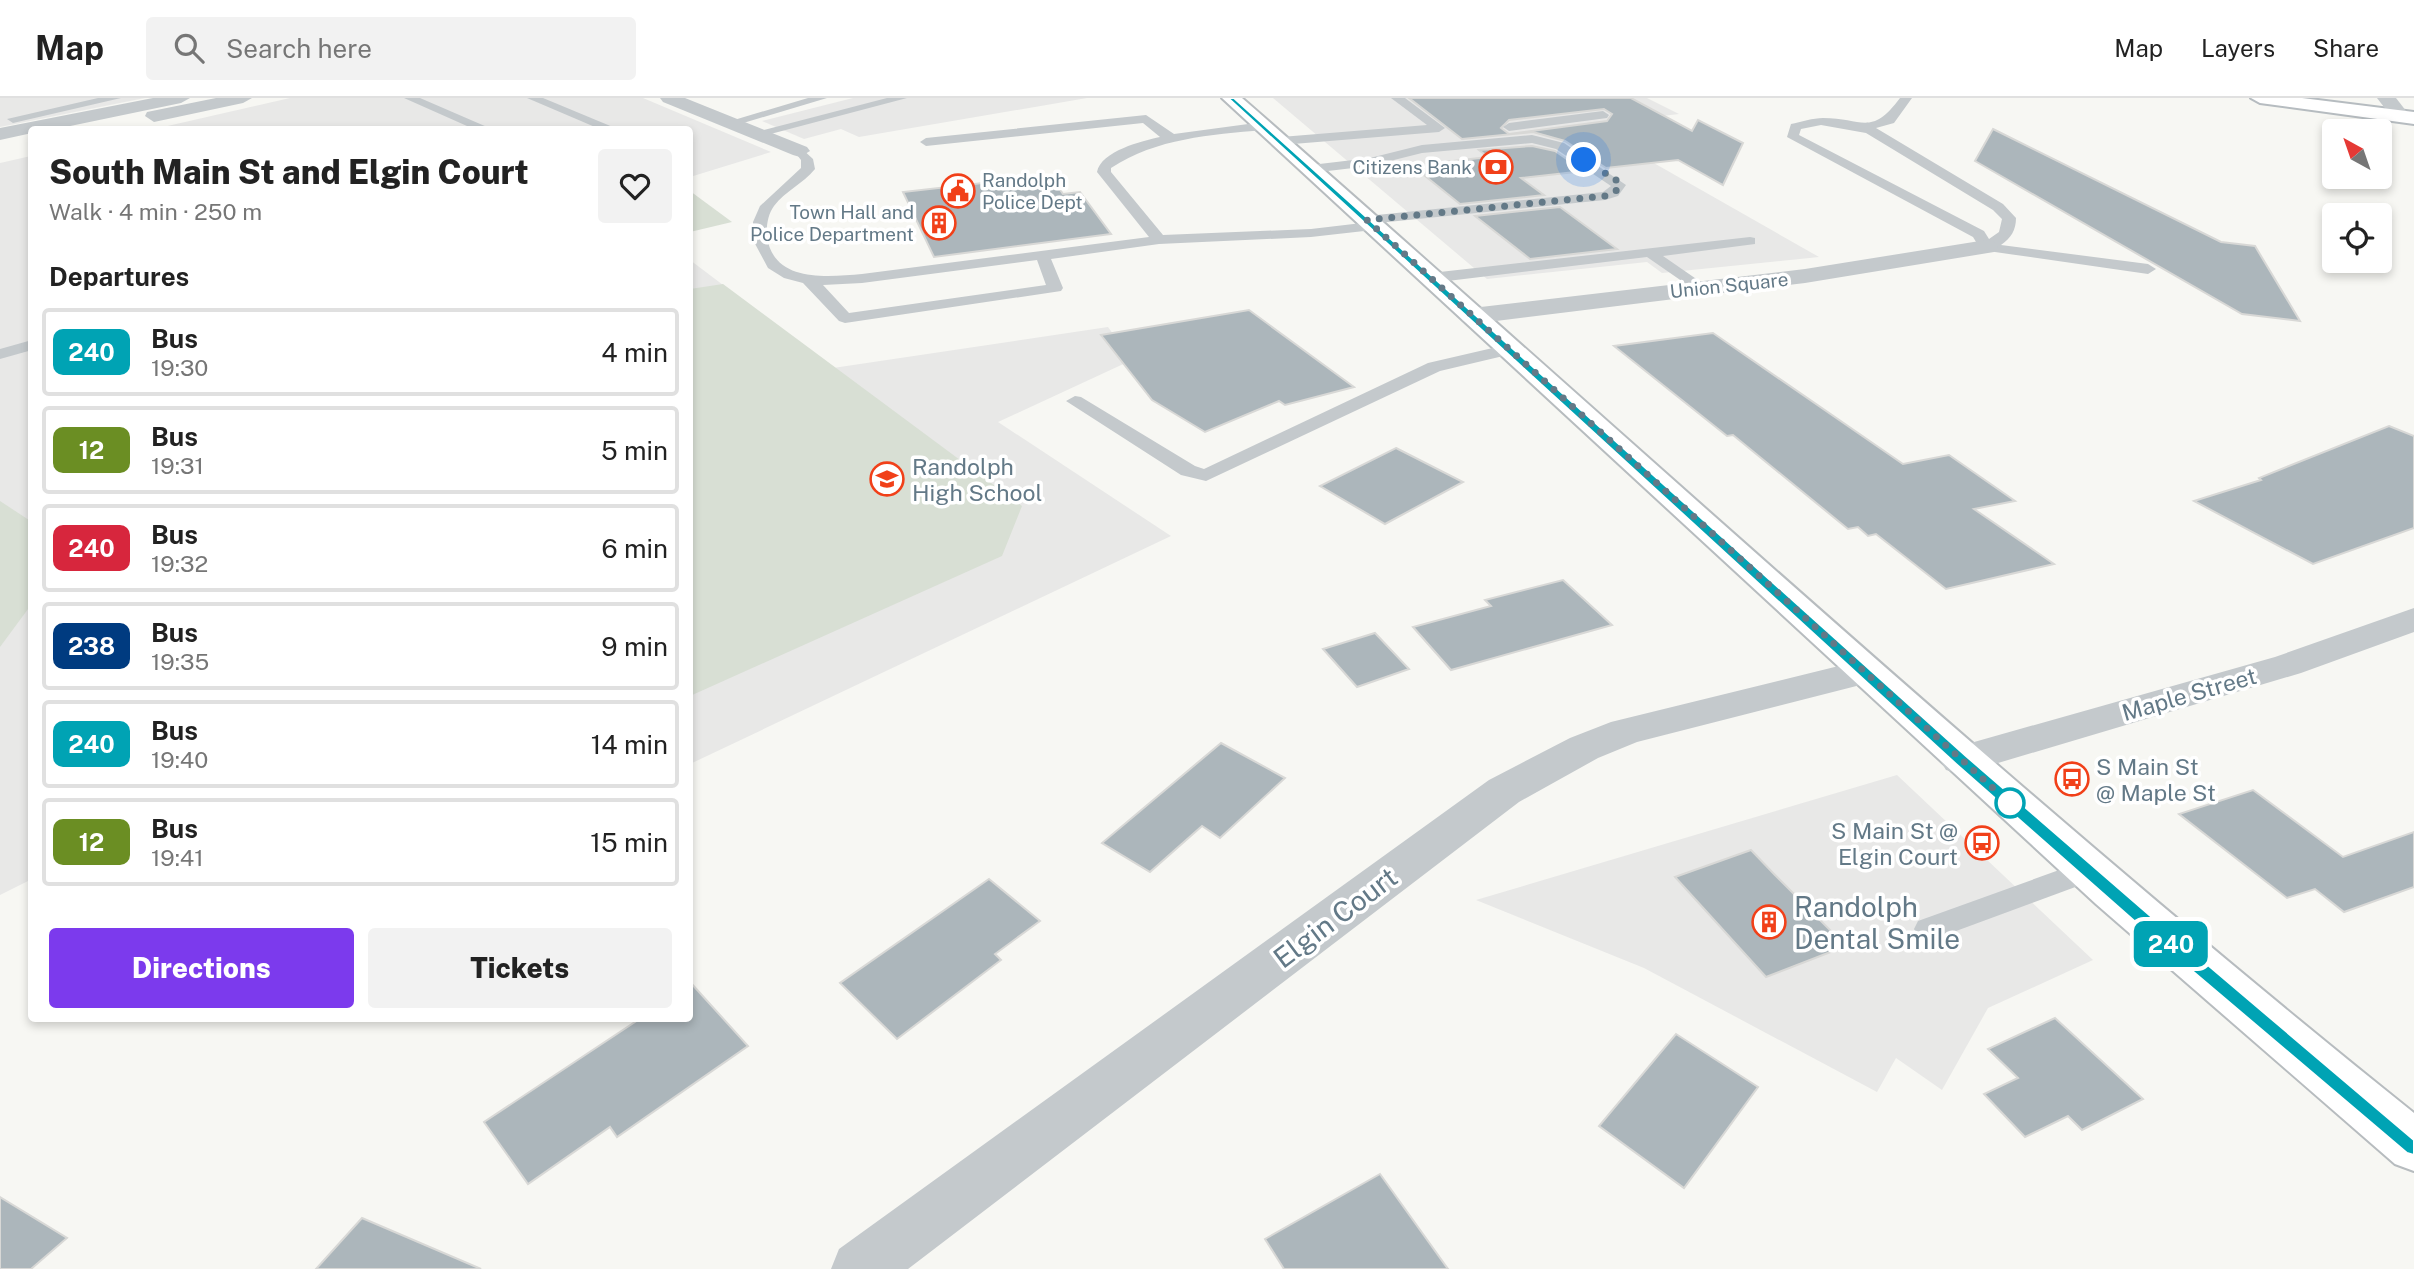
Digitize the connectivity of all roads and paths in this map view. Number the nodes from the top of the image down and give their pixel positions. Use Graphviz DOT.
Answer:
graph roads {
  1 [pos="115,98"];
  2 [pos="181,98"];
  3 [pos="243,98"];
  4 [pos="410,98"];
  5 [pos="533,98"];
  6 [pos="669,98"];
  7 [pos="821,98"];
  8 [pos="901,98"];
  9 [pos="1231,98"];
  10 [pos="1396,98"];
  11 [pos="1906,98"];
  12 [pos="2260,98"];
  13 [pos="2386,98"];
  14 [pos="1603,115"];
  15 [pos="2407,117"];
  16 [pos="730,123"];
  17 [pos="32,126"];
  18 [pos="109,126"];
  19 [pos="478,126"];
  20 [pos="604,126"];
  21 [pos="21,128"];
  22 [pos="1865,128"];
  23 [pos="1478,130"];
  24 [pos="0,134"];
  25 [pos="755,134"];
  26 [pos="1272,134"];
  27 [pos="1174,138"];
  28 [pos="926,142"];
  29 [pos="1554,144"];
  30 [pos="0,149"];
  31 [pos="800,151"];
  32 [pos="1477,153"];
  33 [pos="1443,156"];
  34 [pos="1370,162"];
  35 [pos="1311,169"];
  36 [pos="1370,223"];
  37 [pos="1159,240"];
  38 [pos="1750,241"];
  39 [pos="1986,247"];
  40 [pos="1650,253"];
  41 [pos="1042,255"];
  42 [pos="2148,269"];
  43 [pos="1431,278"];
  44 [pos="808,279"];
  45 [pos="1699,288"];
  46 [pos="1472,316"];
  47 [pos="28,346"];
  48 [pos="1510,349"];
  49 [pos="0,354"];
  50 [pos="1075,401"];
  51 [pos="2414,619"];
  52 [pos="1863,672"];
  53 [pos="1961,760"];
  54 [pos="2087,871"];
  55 [pos="1929,929"];
  56 [pos="2414,1146"];
  57 [pos="860,1269"];
  1 -- 21 [label="lane"];
  2 -- 17 [label="street"];
  3 -- 18 [label="street"];
  4 -- 19 [label="lane"];
  5 -- 20 [label="lane"];
  6 -- 16 [label="street"];
  7 -- 16 [label="lane"];
  8 -- 25 [label="lane"];
  9 -- 26 [label="main road"];
  10 -- 26 [label="lane"];
  11 -- 22 [label="lane"];
  12 -- 15 [label="main road"];
  13 -- 15 [label="street"];
  14 -- 23 [label="lane"];
  16 -- 25 [label="street"];
  21 -- 24 [label="street"];
  21 -- 30 [label="street"];
  22 -- 39 [label="lane"];
  22 -- 39 [label="lane"];
  25 -- 31 [label="street"];
  26 -- 27 [label="lane"];
  26 -- 35 [label="main road"];
  27 -- 28 [label="lane"];
  27 -- 37 [label="lane"];
  29 -- 32 [label="lane"];
  29 -- 34 [label="lane"];
  29 -- 36 [label="lane"];
  31 -- 44 [label="lane"];
  33 -- 34 [label="lane"];
  34 -- 35 [label="lane"];
  35 -- 36 [label="main road"];
  36 -- 37 [label="lane"];
  36 -- 43 [label="main road"];
  37 -- 41 [label="lane"];
  38 -- 40 [label="lane"];
  39 -- 42 [label="lane"];
  39 -- 45 [label="street, Union Square"];
  40 -- 43 [label="lane"];
  40 -- 45 [label="lane"];
  41 -- 44 [label="lane"];
  41 -- 44 [label="lane"];
  43 -- 46 [label="main road"];
  45 -- 46 [label="street, Union Square"];
  46 -- 48 [label="main road"];
  47 -- 49 [label="lane"];
  48 -- 50 [label="lane"];
  48 -- 52 [label="main road"];
  51 -- 53 [label="street, Maple Street"];
  52 -- 53 [label="main road"];
  52 -- 57 [label="street, Elgin Court"];
  53 -- 54 [label="main road"];
  54 -- 55 [label="lane"];
  54 -- 56 [label="main road"];
}
